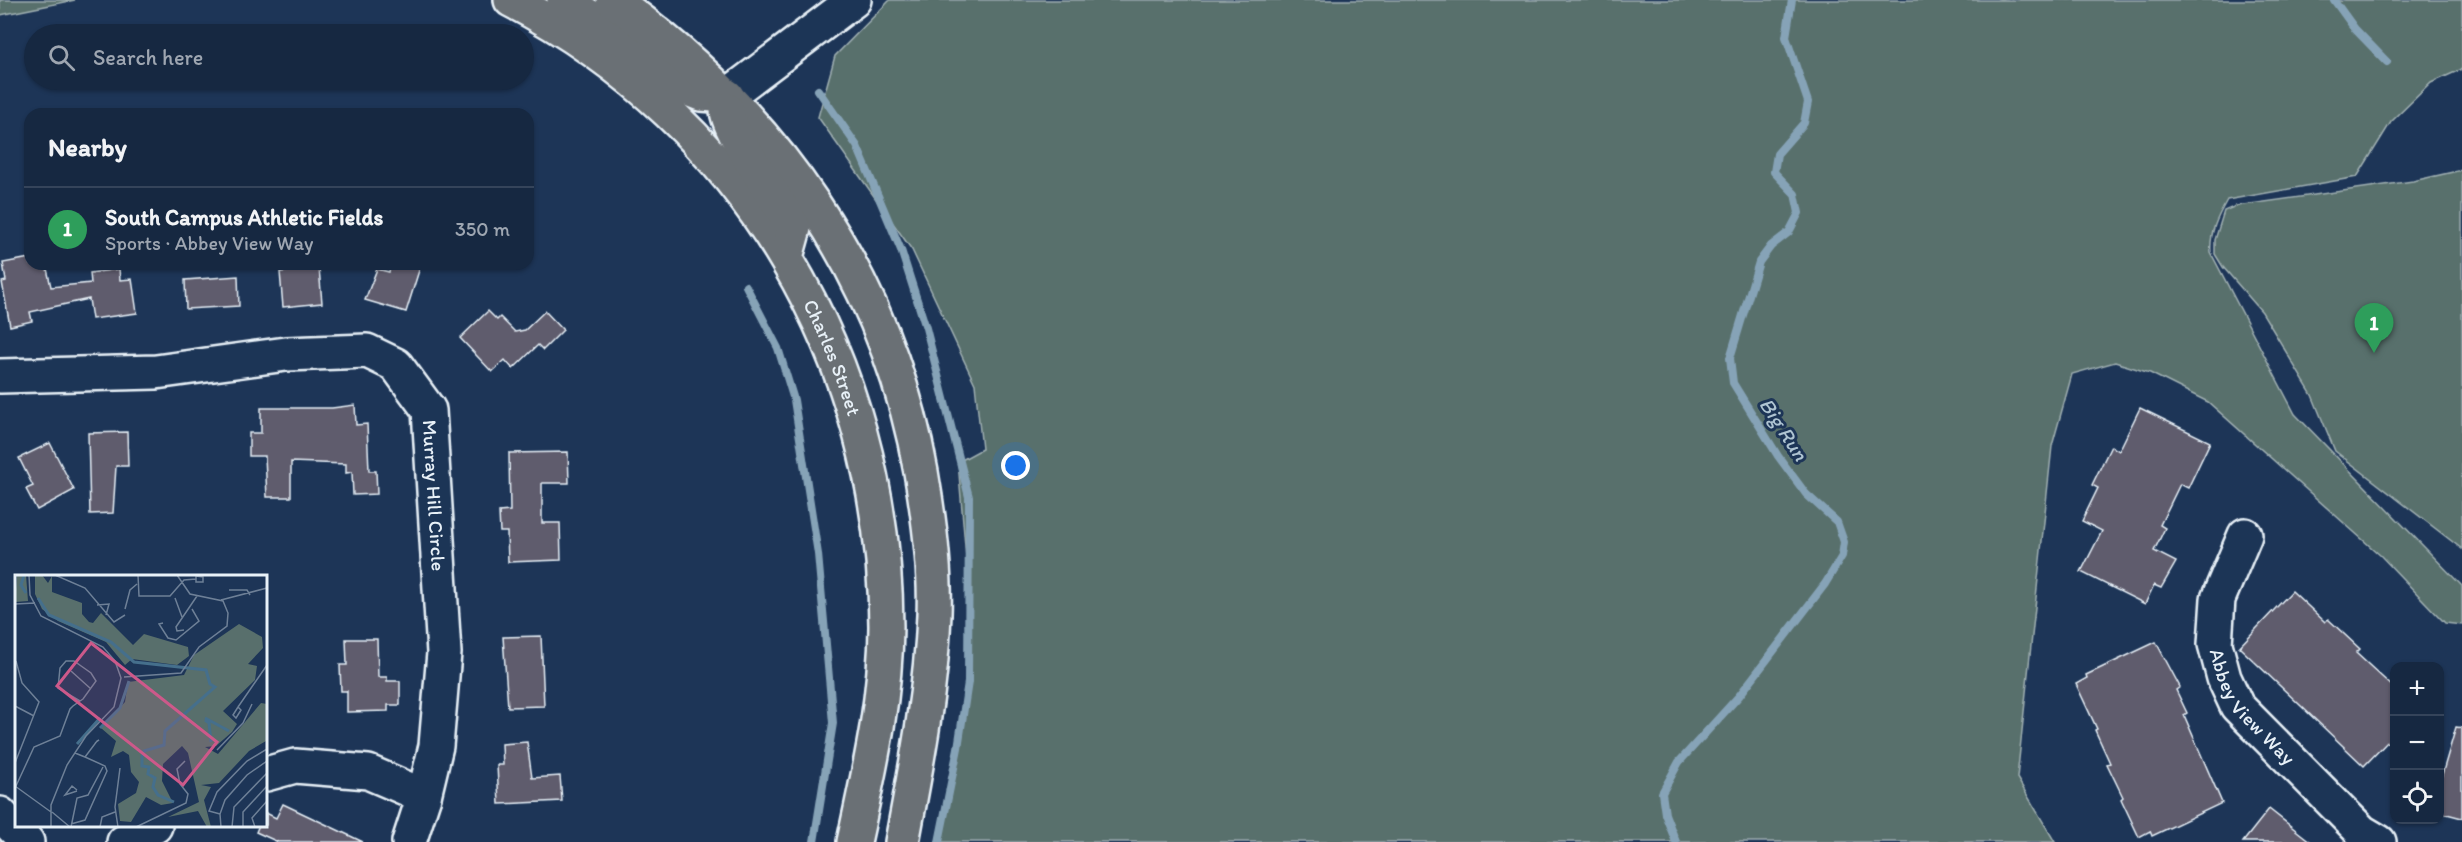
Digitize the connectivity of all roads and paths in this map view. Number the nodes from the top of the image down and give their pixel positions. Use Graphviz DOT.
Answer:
graph roads {
  1 [pos="511,0"];
  2 [pos="564,0"];
  3 [pos="613,0"];
  4 [pos="854,0"];
  5 [pos="727,96"];
  6 [pos="786,257"];
  7 [pos="0,376"];
  8 [pos="2246,535"];
  9 [pos="267,774"];
  10 [pos="424,796"];
  11 [pos="0,814"];
  12 [pos="151,827"];
  13 [pos="27,842"];
  14 [pos="124,842"];
  15 [pos="410,842"];
  16 [pos="854,842"];
  17 [pos="902,842"];
  18 [pos="2379,842"];
  1 -- 6 [label="main road, Charles Street"];
  2 -- 5 [label="main road"];
  3 -- 5 [label="main road"];
  4 -- 5 [label="street"];
  5 -- 6 [label="main road"];
  5 -- 17 [label="main road"];
  6 -- 16 [label="main road, Charles Street"];
  7 -- 10 [label="street, Murray Hill Circle"];
  8 -- 18 [label="street, Abbey View Way"];
  9 -- 10 [label="street"];
  10 -- 15 [label="street, Murray Hill Circle"];
  11 -- 13 [label="street"];
  12 -- 14 [label="street"];
}
